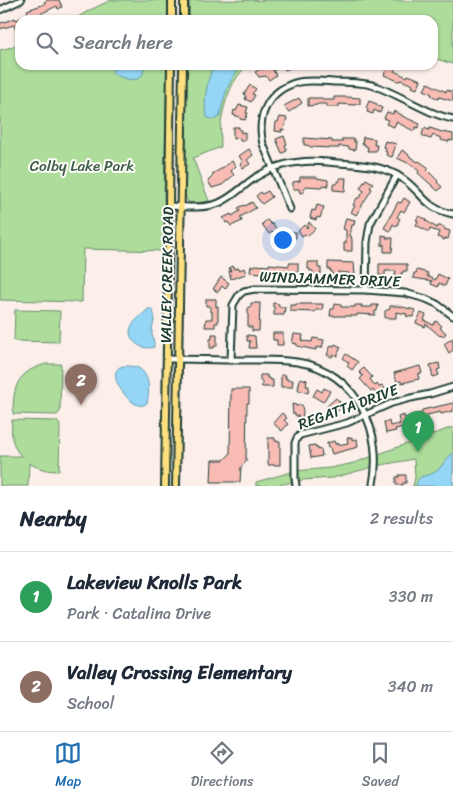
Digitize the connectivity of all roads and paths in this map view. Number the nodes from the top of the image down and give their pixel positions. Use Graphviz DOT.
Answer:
graph roads {
  1 [pos="21,0"];
  2 [pos="172,0"];
  3 [pos="184,0"];
  4 [pos="0,10"];
  5 [pos="172,15"];
  6 [pos="184,15"];
  7 [pos="171,70"];
  8 [pos="183,70"];
  9 [pos="453,119"];
  10 [pos="272,168"];
  11 [pos="397,175"];
  12 [pos="169,206"];
  13 [pos="181,207"];
  14 [pos="290,209"];
  15 [pos="453,214"];
  16 [pos="366,290"];
  17 [pos="453,316"];
  18 [pos="167,359"];
  19 [pos="178,359"];
  20 [pos="232,360"];
  21 [pos="453,387"];
  22 [pos="366,415"];
  23 [pos="373,484"];
  24 [pos="165,486"];
  25 [pos="176,486"];
  26 [pos="296,486"];
  1 -- 4 [label="street"];
  2 -- 5 [label="main road"];
  3 -- 6 [label="main road"];
  7 -- 12 [label="main road, VALLEY CREEK ROAD"];
  8 -- 13 [label="main road, VALLEY CREEK ROAD"];
  9 -- 10 [label="street"];
  10 -- 11 [label="street"];
  10 -- 13 [label="street"];
  10 -- 14 [label="street"];
  11 -- 15 [label="street"];
  11 -- 16 [label="street"];
  12 -- 13 [label="street"];
  12 -- 18 [label="main road, VALLEY CREEK ROAD"];
  13 -- 19 [label="main road, VALLEY CREEK ROAD"];
  16 -- 17 [label="street, WINDJAMMER DRIVE"];
  16 -- 20 [label="street, WINDJAMMER DRIVE"];
  18 -- 19 [label="street"];
  18 -- 24 [label="main road, VALLEY CREEK ROAD"];
  19 -- 20 [label="street"];
  19 -- 25 [label="main road, VALLEY CREEK ROAD"];
  20 -- 22 [label="street"];
  21 -- 22 [label="street, REGATTA DRIVE"];
  22 -- 23 [label="street"];
  22 -- 26 [label="street, REGATTA DRIVE"];
}
